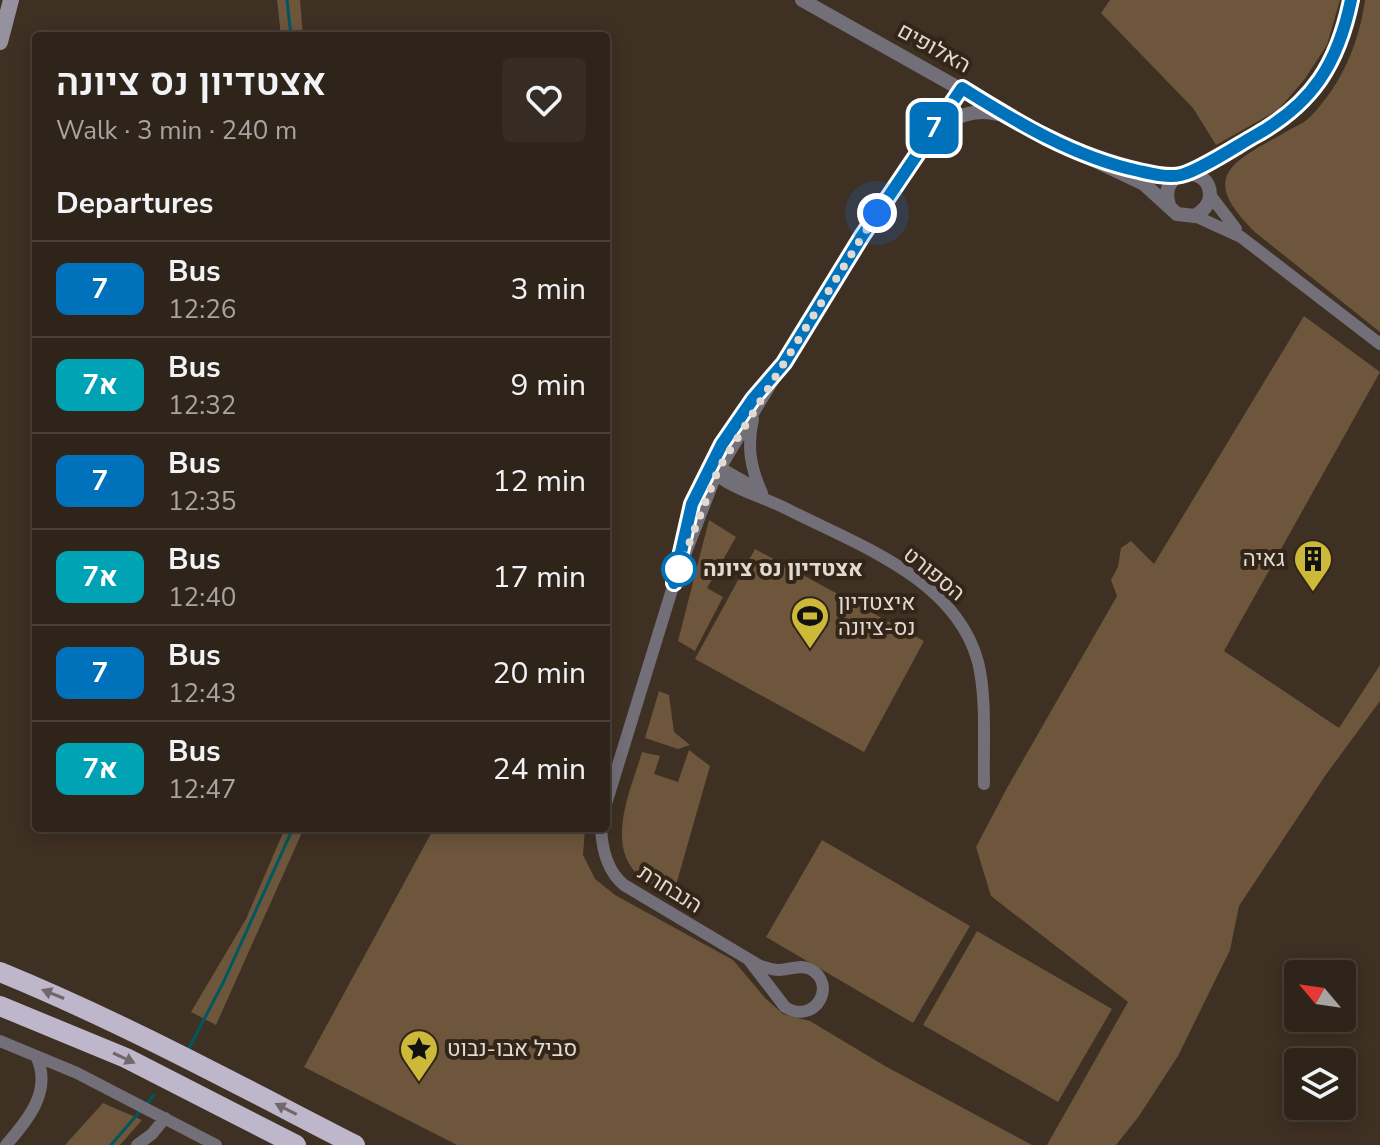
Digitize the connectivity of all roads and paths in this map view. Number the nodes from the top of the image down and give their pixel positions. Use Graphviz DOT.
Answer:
graph roads {
  1 [pos="11,0"];
  2 [pos="802,0"];
  3 [pos="1351,0"];
  4 [pos="0,42"];
  5 [pos="962,88"];
  6 [pos="1006,116"];
  7 [pos="932,132"];
  8 [pos="1230,149"];
  9 [pos="1086,156"];
  10 [pos="1182,175"];
  11 [pos="1209,192"];
  12 [pos="1169,205"];
  13 [pos="1195,216"];
  14 [pos="1250,243"];
  15 [pos="1380,344"];
  16 [pos="784,363"];
  17 [pos="755,411"];
  18 [pos="715,470"];
  19 [pos="740,488"];
  20 [pos="762,493"];
  21 [pos="703,503"];
  22 [pos="777,504"];
  23 [pos="674,583"];
  24 [pos="984,784"];
  25 [pos="610,791"];
  26 [pos="601,832"];
  27 [pos="749,960"];
  28 [pos="791,969"];
  29 [pos="0,972"];
  30 [pos="780,1001"];
  31 [pos="0,1006"];
  32 [pos="0,1041"];
  33 [pos="36,1056"];
  34 [pos="69,1070"];
  35 [pos="41,1084"];
  36 [pos="165,1118"];
  37 [pos="6,1145"];
  38 [pos="137,1145"];
  39 [pos="216,1145"];
  40 [pos="296,1145"];
  41 [pos="355,1145"];
  1 -- 4 [label="main road"];
  2 -- 5 [label="street, האלופים"];
  3 -- 8 [label="street"];
  5 -- 6 [label="street, האלופים"];
  5 -- 7 [label="street"];
  6 -- 7 [label="street"];
  6 -- 9 [label="street, האלופים"];
  7 -- 16 [label="street"];
  8 -- 10 [label="street"];
  8 -- 11 [label="street"];
  9 -- 10 [label="street, האלופים"];
  9 -- 12 [label="street, האלופים"];
  10 -- 11 [label="street"];
  10 -- 12 [label="street"];
  11 -- 13 [label="street"];
  11 -- 14 [label="street"];
  12 -- 13 [label="street"];
  13 -- 14 [label="street"];
  14 -- 15 [label="street"];
  16 -- 17 [label="street"];
  16 -- 18 [label="street"];
  17 -- 18 [label="street"];
  17 -- 20 [label="street"];
  18 -- 19 [label="street, הספורט"];
  18 -- 20 [label="street, הספורט"];
  18 -- 21 [label="street"];
  18 -- 23 [label="street"];
  19 -- 21 [label="street"];
  19 -- 22 [label="street, הספורט"];
  20 -- 22 [label="street, הספורט"];
  21 -- 23 [label="street"];
  22 -- 24 [label="street, הספורט"];
  23 -- 25 [label="street"];
  26 -- 27 [label="street, הנבחרת"];
  27 -- 28 [label="street, הנבחרת"];
  27 -- 30 [label="street, הנבחרת"];
  28 -- 30 [label="street"];
  28 -- 30 [label="street"];
  41 -- 29 [label="highway, one-way"];
  31 -- 40 [label="highway, one-way"];
  32 -- 33 [label="street"];
  33 -- 34 [label="street"];
  33 -- 35 [label="street"];
  34 -- 35 [label="street"];
  34 -- 36 [label="street"];
  35 -- 37 [label="street"];
  36 -- 38 [label="street"];
  36 -- 39 [label="street"];
}
